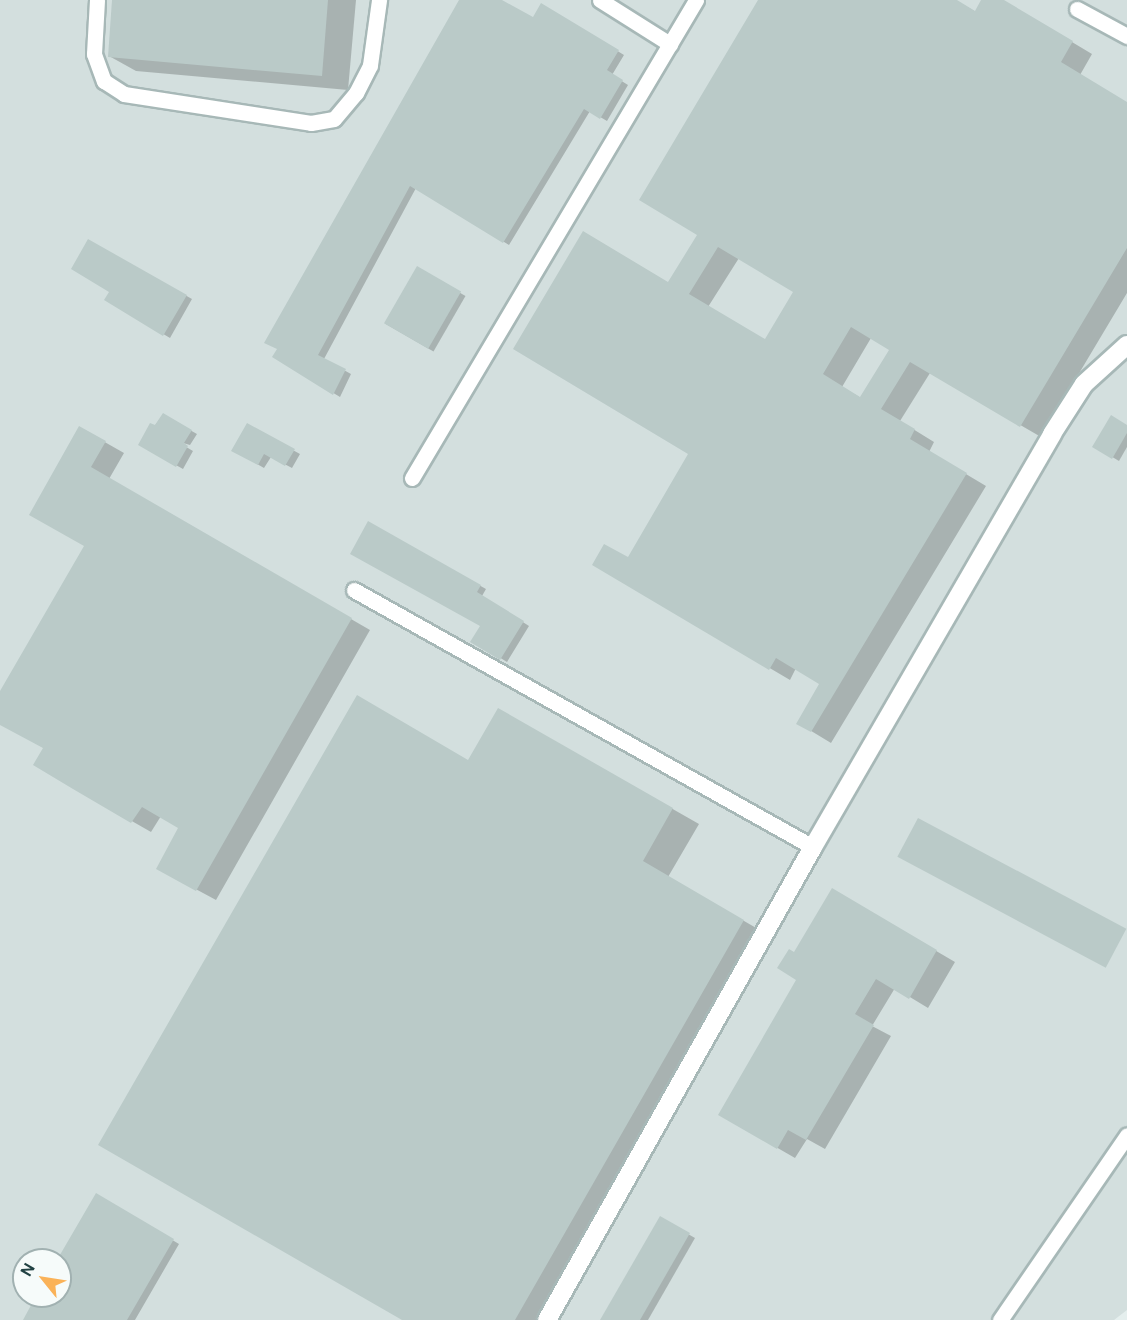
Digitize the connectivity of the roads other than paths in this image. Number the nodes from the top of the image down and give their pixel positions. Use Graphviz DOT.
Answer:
graph roads {
  1 [pos="97,0"];
  2 [pos="379,0"];
  3 [pos="600,0"];
  4 [pos="696,0"];
  5 [pos="1077,9"];
  6 [pos="1127,36"];
  7 [pos="670,44"];
  8 [pos="1124,355"];
  9 [pos="412,478"];
  10 [pos="354,590"];
  11 [pos="813,847"];
  12 [pos="1127,1135"];
  13 [pos="547,1320"];
  14 [pos="1000,1320"];
  1 -- 2 [label="lane"];
  3 -- 7 [label="lane"];
  4 -- 7 [label="lane"];
  5 -- 6 [label="lane"];
  7 -- 9 [label="lane"];
  8 -- 11 [label="street"];
  10 -- 11 [label="lane"];
  11 -- 13 [label="street"];
  12 -- 14 [label="lane"];
}
